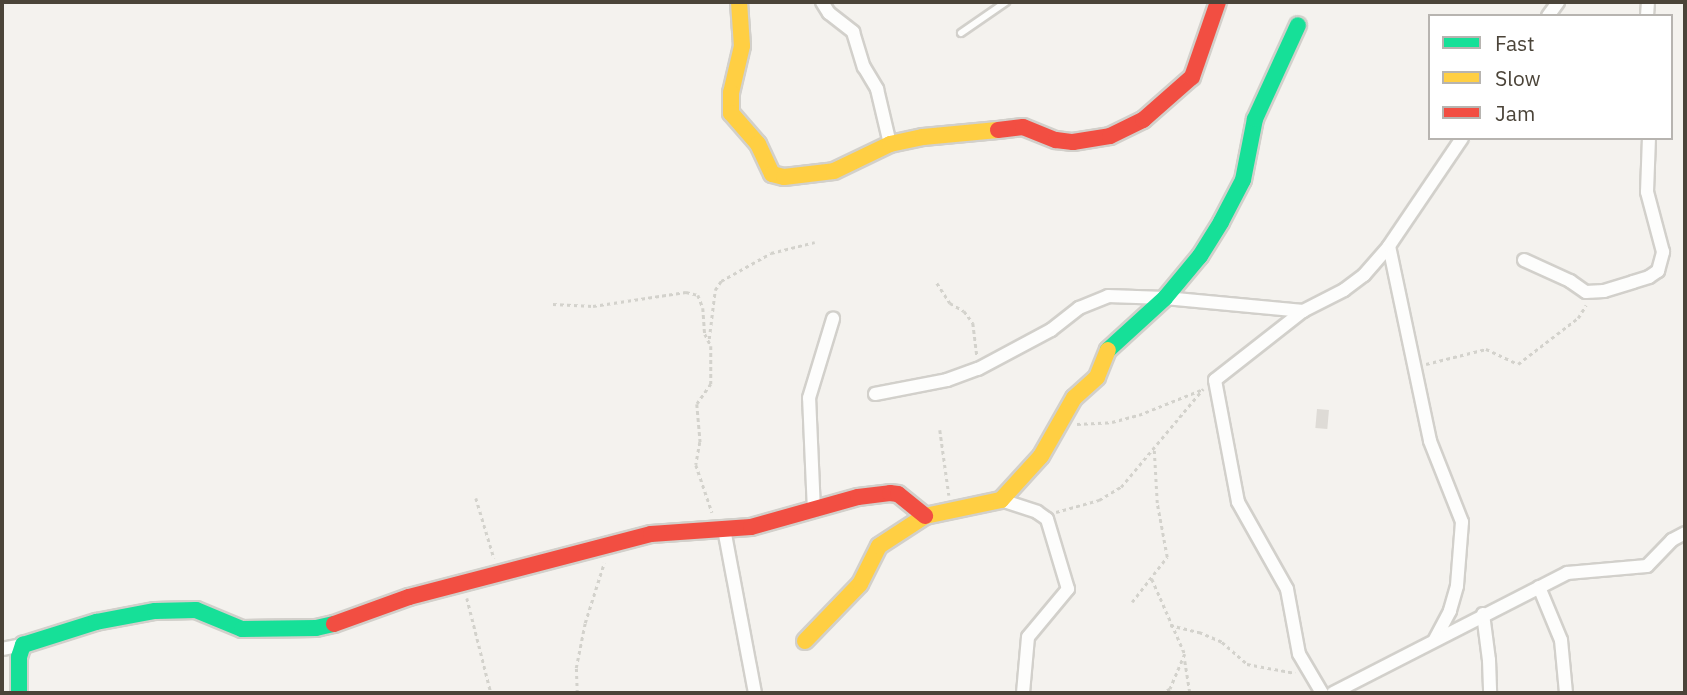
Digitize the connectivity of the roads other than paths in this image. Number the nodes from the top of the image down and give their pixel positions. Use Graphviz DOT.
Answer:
graph roads {
  1 [pos="739,2"];
  2 [pos="822,2"];
  3 [pos="1006,2"];
  4 [pos="1218,2"];
  5 [pos="1298,25"];
  6 [pos="961,33"];
  7 [pos="1461,140"];
  8 [pos="1649,140"];
  9 [pos="890,144"];
  10 [pos="1389,246"];
  11 [pos="1524,260"];
  12 [pos="1165,298"];
  13 [pos="1303,311"];
  14 [pos="833,319"];
  15 [pos="875,394"];
  16 [pos="1001,500"];
  17 [pos="814,511"];
  18 [pos="925,516"];
  19 [pos="720,529"];
  20 [pos="1685,533"];
  21 [pos="1539,587"];
  22 [pos="1483,614"];
  23 [pos="1435,639"];
  24 [pos="805,641"];
  25 [pos="23,645"];
  26 [pos="2,649"];
  27 [pos="19,693"];
  28 [pos="755,693"];
  29 [pos="1023,693"];
  30 [pos="1322,693"];
  31 [pos="1333,693"];
  32 [pos="1490,693"];
  33 [pos="1566,693"];
  1 -- 9 [label="street"];
  2 -- 9 [label="street"];
  3 -- 6 [label="lane"];
  4 -- 9 [label="street"];
  5 -- 12 [label="street"];
  7 -- 10 [label="street"];
  8 -- 11 [label="street"];
  10 -- 13 [label="street"];
  10 -- 23 [label="street"];
  12 -- 13 [label="street"];
  12 -- 15 [label="street"];
  12 -- 16 [label="street"];
  13 -- 30 [label="street"];
  14 -- 17 [label="street"];
  16 -- 18 [label="street"];
  16 -- 29 [label="street"];
  17 -- 18 [label="street"];
  17 -- 19 [label="street"];
  18 -- 24 [label="street"];
  19 -- 25 [label="street"];
  19 -- 28 [label="street"];
  20 -- 21 [label="street"];
  21 -- 22 [label="street"];
  21 -- 33 [label="street"];
  22 -- 23 [label="street"];
  22 -- 32 [label="street"];
  23 -- 31 [label="street"];
  25 -- 26 [label="street"];
  25 -- 27 [label="street"];
}
